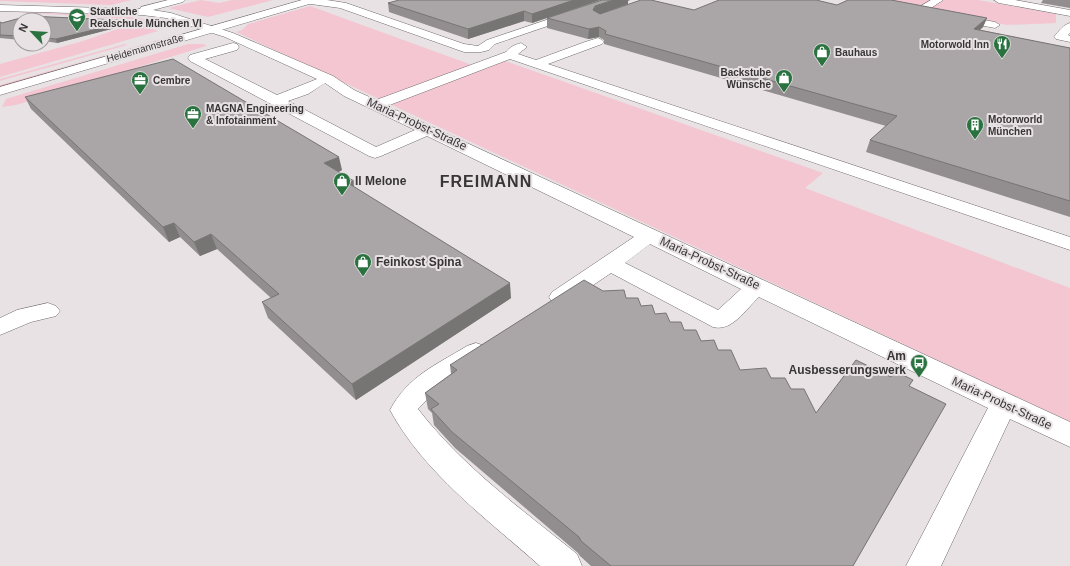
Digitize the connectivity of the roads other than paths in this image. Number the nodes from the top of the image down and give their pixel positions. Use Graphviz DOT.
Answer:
graph roads {
  1 [pos="180,0"];
  2 [pos="294,0"];
  3 [pos="312,0"];
  4 [pos="615,0"];
  5 [pos="938,0"];
  6 [pos="999,0"];
  7 [pos="1038,3"];
  8 [pos="0,8"];
  9 [pos="907,8"];
  10 [pos="382,10"];
  11 [pos="920,11"];
  12 [pos="121,12"];
  13 [pos="139,12"];
  14 [pos="1070,13"];
  15 [pos="367,14"];
  16 [pos="1070,26"];
  17 [pos="200,29"];
  18 [pos="984,34"];
  19 [pos="1070,39"];
  20 [pos="593,43"];
  21 [pos="233,47"];
  22 [pos="529,48"];
  23 [pos="512,56"];
  24 [pos="194,58"];
  25 [pos="179,62"];
  26 [pos="536,64"];
  27 [pos="0,83"];
  28 [pos="318,83"];
  29 [pos="0,91"];
  30 [pos="349,93"];
  31 [pos="276,100"];
  32 [pos="376,105"];
  33 [pos="429,130"];
  34 [pos="650,235"];
  35 [pos="1070,244"];
  36 [pos="610,264"];
  37 [pos="757,286"];
  38 [pos="48,311"];
  39 [pos="538,311"];
  40 [pos="0,327"];
  41 [pos="498,337"];
  42 [pos="1004,403"];
  43 [pos="1070,435"];
  44 [pos="565,566"];
  45 [pos="923,566"];
  1 -- 13 [label="street"];
  2 -- 17 [label="street, Heidemannstraße"];
  3 -- 15 [label="street"];
  3 -- 17 [label="street, Heidemannstraße"];
  4 -- 15 [label="street"];
  5 -- 11 [label="street"];
  6 -- 7 [label="street"];
  7 -- 14 [label="street"];
  8 -- 12 [label="street"];
  9 -- 11 [label="street"];
  10 -- 15 [label="street"];
  11 -- 18 [label="street"];
  12 -- 13 [label="street"];
  12 -- 17 [label="street"];
  13 -- 17 [label="street"];
  16 -- 19 [label="street"];
  17 -- 21 [label="street, Maria-Probst-Straße"];
  17 -- 27 [label="street, Heidemannstraße"];
  17 -- 29 [label="street, Heidemannstraße"];
  17 -- 30 [label="street, Maria-Probst-Straße"];
  20 -- 26 [label="street"];
  21 -- 24 [label="street"];
  21 -- 28 [label="street, Maria-Probst-Straße"];
  22 -- 23 [label="street"];
  23 -- 26 [label="street"];
  23 -- 32 [label="street"];
  24 -- 25 [label="street"];
  24 -- 31 [label="street"];
  26 -- 35 [label="street"];
  28 -- 30 [label="street, Maria-Probst-Straße"];
  28 -- 31 [label="street"];
  30 -- 32 [label="street, Maria-Probst-Straße"];
  31 -- 33 [label="street"];
  32 -- 33 [label="street, Maria-Probst-Straße"];
  33 -- 34 [label="street, Maria-Probst-Straße"];
  34 -- 36 [label="street"];
  34 -- 37 [label="street, Maria-Probst-Straße"];
  36 -- 37 [label="street"];
  36 -- 39 [label="street"];
  37 -- 42 [label="street, Maria-Probst-Straße"];
  38 -- 40 [label="street"];
  41 -- 44 [label="street"];
  42 -- 43 [label="street, Maria-Probst-Straße"];
  42 -- 45 [label="street"];
}
